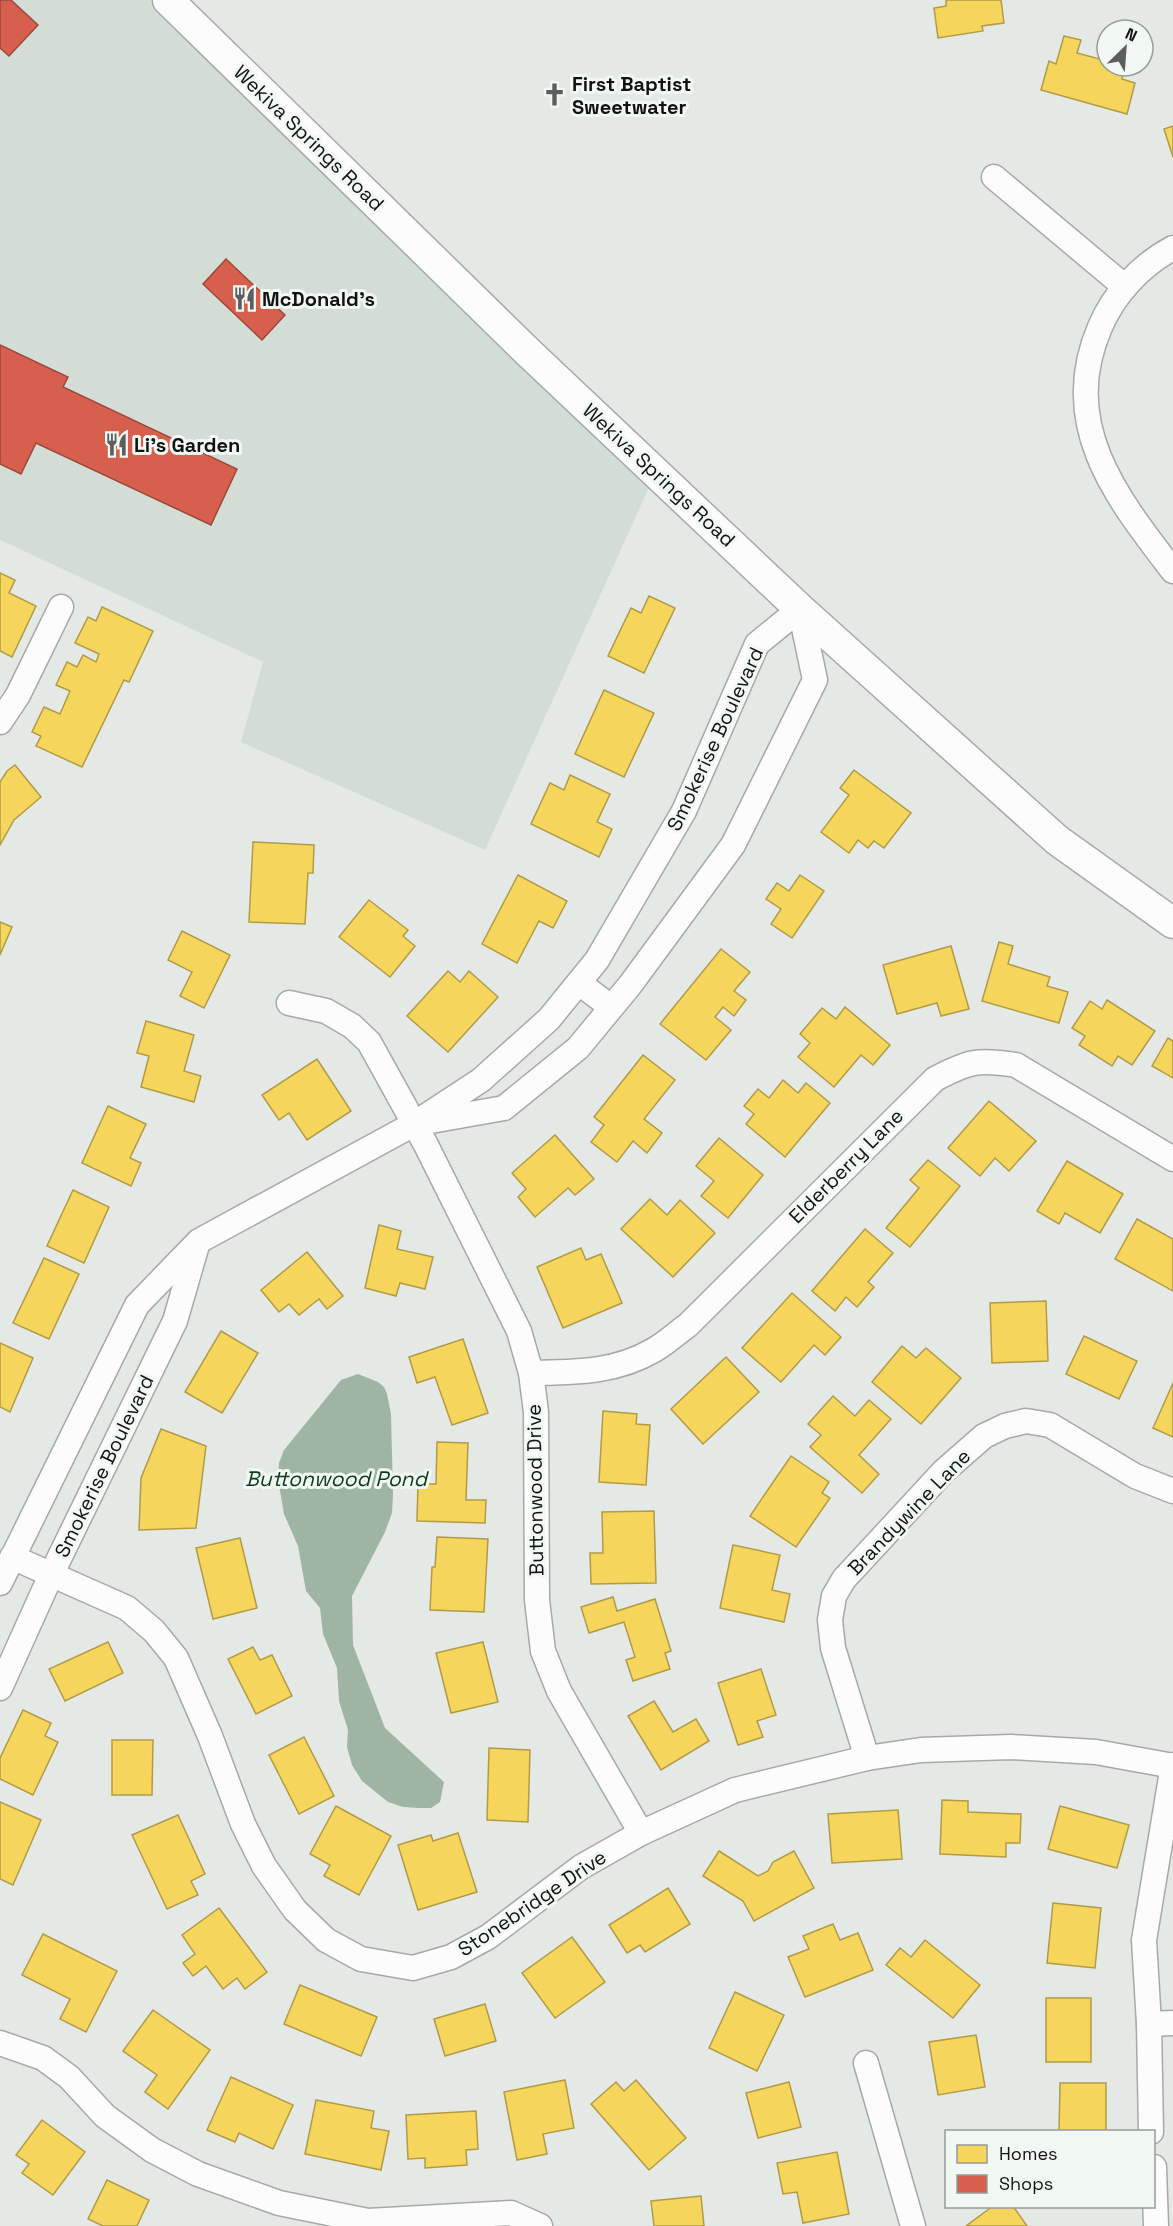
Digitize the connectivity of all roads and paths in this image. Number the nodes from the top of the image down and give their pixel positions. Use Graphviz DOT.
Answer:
graph roads {
  1 [pos="168,0"];
  2 [pos="994,177"];
  3 [pos="1173,248"];
  4 [pos="1124,286"];
  5 [pos="1173,572"];
  6 [pos="61,608"];
  7 [pos="800,609"];
  8 [pos="0,722"];
  9 [pos="1173,923"];
  10 [pos="579,982"];
  11 [pos="289,1003"];
  12 [pos="611,1008"];
  13 [pos="414,1124"];
  14 [pos="1173,1159"];
  15 [pos="198,1241"];
  16 [pos="531,1372"];
  17 [pos="1173,1491"];
  18 [pos="12,1557"];
  19 [pos="51,1575"];
  20 [pos="0,1583"];
  21 [pos="0,1688"];
  22 [pos="867,1758"];
  23 [pos="1173,1766"];
  24 [pos="641,1833"];
  25 [pos="1161,2024"];
  26 [pos="0,2043"];
  27 [pos="866,2062"];
  28 [pos="1151,2130"];
  29 [pos="1155,2196"];
  30 [pos="368,2223"];
  31 [pos="540,2226"];
  32 [pos="913,2226"];
  33 [pos="1156,2226"];
  1 -- 7 [label="main road, Wekiva Springs Road"];
  2 -- 4 [label="street"];
  3 -- 4 [label="street"];
  4 -- 5 [label="street"];
  6 -- 8 [label="street"];
  7 -- 9 [label="main road, Wekiva Springs Road"];
  7 -- 10 [label="street, Smokerise Boulevard"];
  7 -- 12 [label="street, Smokerise Boulevard"];
  10 -- 12 [label="street"];
  10 -- 13 [label="street, Smokerise Boulevard"];
  11 -- 13 [label="street, Buttonwood Drive"];
  12 -- 13 [label="street, Smokerise Boulevard"];
  13 -- 15 [label="street, Smokerise Boulevard"];
  13 -- 16 [label="street, Buttonwood Drive"];
  14 -- 16 [label="street, Elderberry Lane"];
  15 -- 18 [label="street, Smokerise Boulevard"];
  15 -- 19 [label="street, Smokerise Boulevard"];
  16 -- 24 [label="street, Buttonwood Drive"];
  17 -- 22 [label="street, Brandywine Lane"];
  18 -- 19 [label="street, Stonebridge Drive"];
  18 -- 20 [label="street, Smokerise Boulevard"];
  19 -- 21 [label="street, Smokerise Boulevard"];
  19 -- 24 [label="street, Stonebridge Drive"];
  22 -- 23 [label="street, Stonebridge Drive"];
  22 -- 24 [label="street, Stonebridge Drive"];
  23 -- 25 [label="street"];
  25 -- 28 [label="street"];
  26 -- 30 [label="street"];
  27 -- 32 [label="street"];
  29 -- 33 [label="street"];
  30 -- 31 [label="street"];
}
